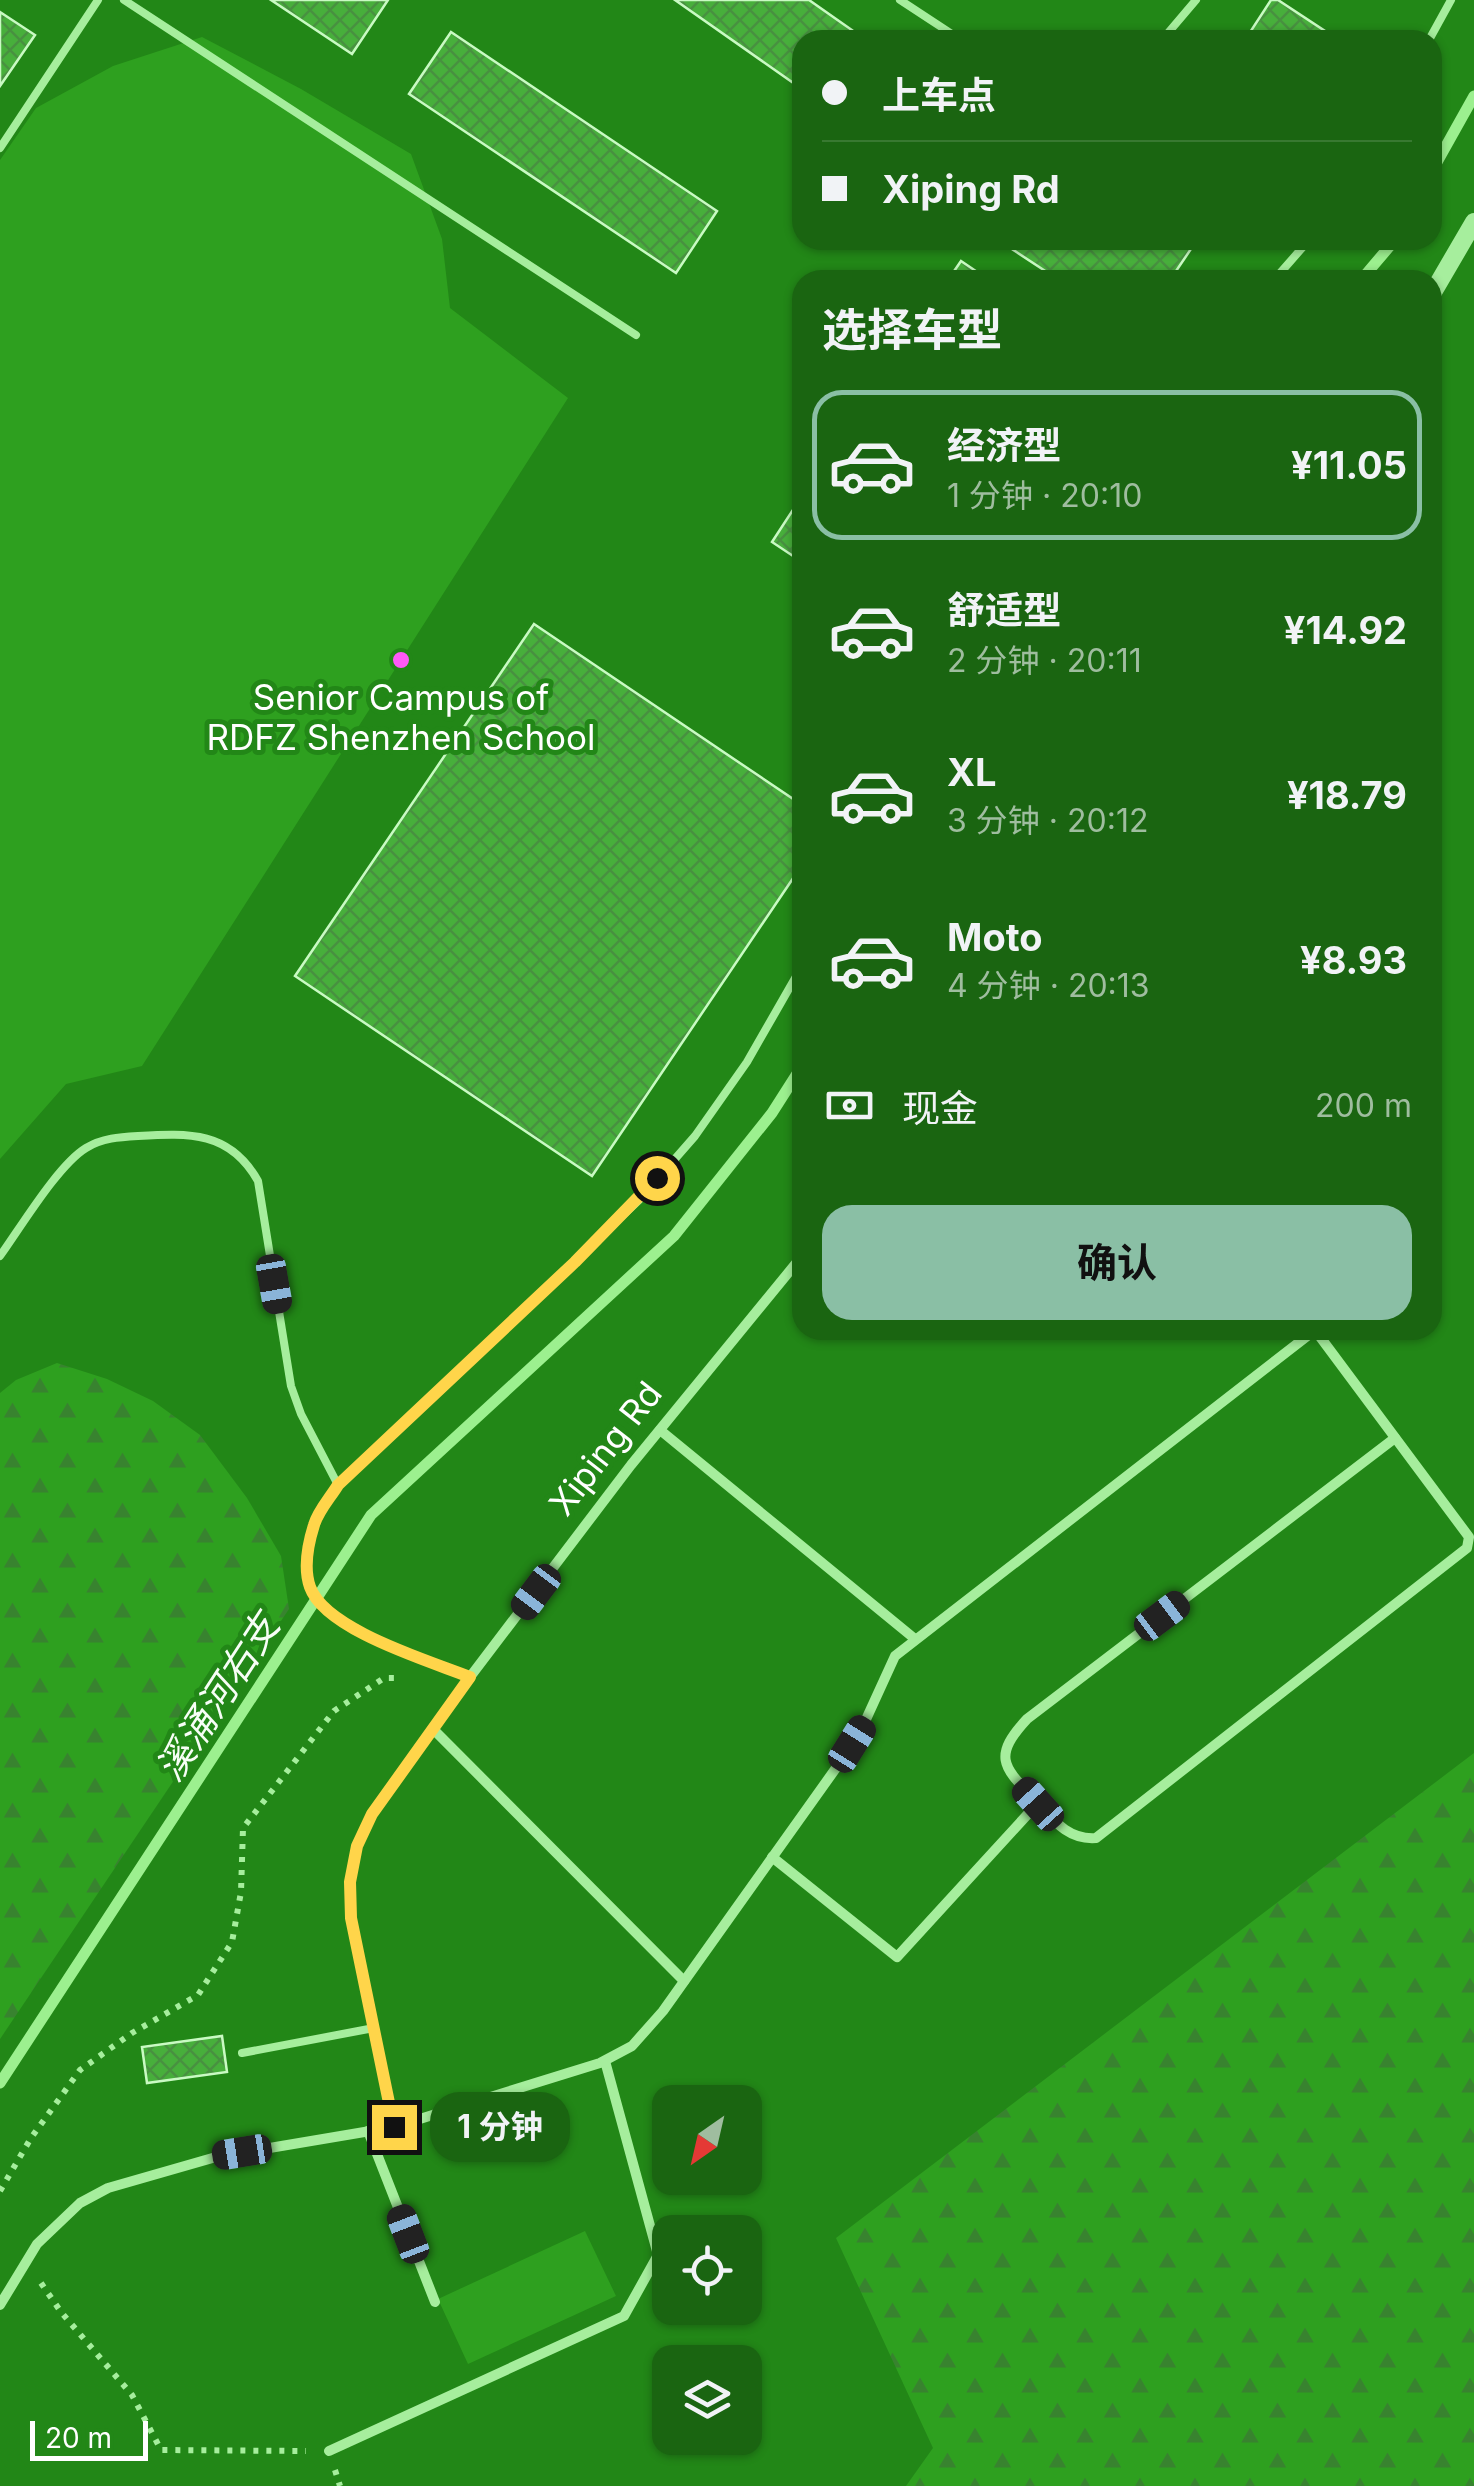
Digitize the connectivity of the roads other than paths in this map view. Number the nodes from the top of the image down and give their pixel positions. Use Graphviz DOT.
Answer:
graph roads {
  1 [pos="98,0"];
  2 [pos="124,0"];
  3 [pos="900,0"];
  4 [pos="1196,0"];
  5 [pos="1452,0"];
  6 [pos="946,30"];
  7 [pos="1170,30"];
  8 [pos="1435,30"];
  9 [pos="0,148"];
  10 [pos="1474,222"];
  11 [pos="1300,250"];
  12 [pos="1283,270"];
  13 [pos="1442,277"];
  14 [pos="636,335"];
  15 [pos="792,983"];
  16 [pos="0,1256"];
  17 [pos="792,1268"];
  18 [pos="1301,1340"];
  19 [pos="1322,1340"];
  20 [pos="660,1430"];
  21 [pos="1395,1438"];
  22 [pos="338,1485"];
  23 [pos="915,1640"];
  24 [pos="470,1677"];
  25 [pos="432,1728"];
  26 [pos="1038,1804"];
  27 [pos="772,1857"];
  28 [pos="684,1981"];
  29 [pos="374,2028"];
  30 [pos="242,2053"];
  31 [pos="605,2061"];
  32 [pos="394,2127"];
  33 [pos="368,2131"];
  34 [pos="436,2302"];
  35 [pos="0,2305"];
  36 [pos="328,2451"];
  1 -- 9 [label="lane"];
  2 -- 14 [label="lane"];
  3 -- 6 [label="lane"];
  4 -- 7 [label="lane"];
  5 -- 8 [label="lane"];
  10 -- 13 [label="street"];
  11 -- 12 [label="lane"];
  15 -- 22 [label="lane"];
  16 -- 22 [label="lane"];
  17 -- 20 [label="street, Xiping Rd"];
  18 -- 23 [label="street"];
  19 -- 21 [label="street"];
  20 -- 23 [label="street"];
  20 -- 24 [label="street, Xiping Rd"];
  21 -- 26 [label="street"];
  21 -- 26 [label="street"];
  22 -- 24 [label="lane"];
  23 -- 27 [label="street"];
  24 -- 25 [label="street, Xiping Rd"];
  25 -- 28 [label="street"];
  25 -- 29 [label="street, Xiping Rd"];
  26 -- 27 [label="street"];
  27 -- 28 [label="street"];
  28 -- 31 [label="street"];
  29 -- 30 [label="lane"];
  29 -- 32 [label="street, Xiping Rd"];
  31 -- 32 [label="street"];
  31 -- 36 [label="street"];
  32 -- 33 [label="street"];
  33 -- 34 [label="street"];
  33 -- 35 [label="street"];
}
